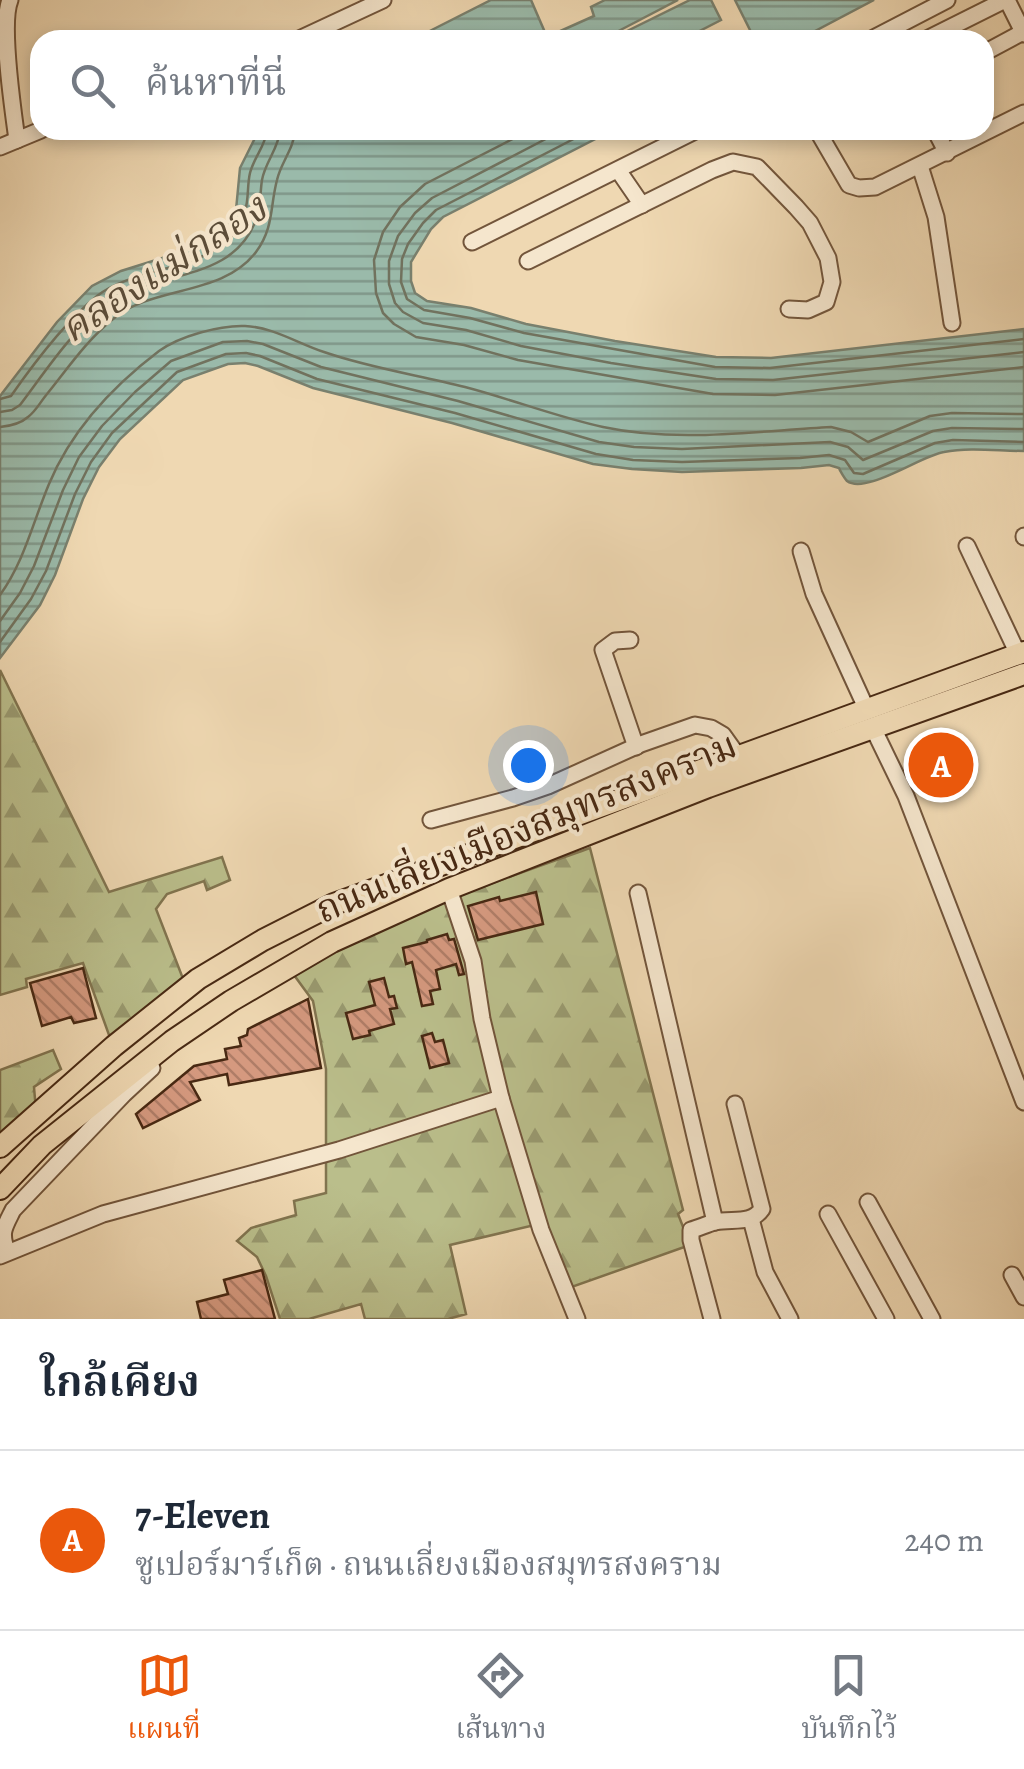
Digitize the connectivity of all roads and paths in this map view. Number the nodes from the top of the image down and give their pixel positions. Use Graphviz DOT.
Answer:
graph roads {
  1 [pos="382,0"];
  2 [pos="947,0"];
  3 [pos="1006,0"];
  4 [pos="5,7"];
  5 [pos="318,30"];
  6 [pos="894,30"];
  7 [pos="945,30"];
  8 [pos="1024,33"];
  9 [pos="994,48"];
  10 [pos="1024,113"];
  11 [pos="994,128"];
  12 [pos="30,135"];
  13 [pos="17,140"];
  14 [pos="677,140"];
  15 [pos="828,140"];
  16 [pos="940,140"];
  17 [pos="971,140"];
  18 [pos="0,147"];
  19 [pos="947,152"];
  20 [pos="920,166"];
  21 [pos="618,170"];
  22 [pos="642,205"];
  23 [pos="472,242"];
  24 [pos="528,261"];
  25 [pos="788,309"];
  26 [pos="952,323"];
  27 [pos="966,546"];
  28 [pos="801,551"];
  29 [pos="630,640"];
  30 [pos="1022,660"];
  31 [pos="870,719"];
  32 [pos="636,746"];
  33 [pos="738,756"];
  34 [pos="431,820"];
  35 [pos="450,889"];
  36 [pos="638,893"];
  37 [pos="232,1001"];
  38 [pos="501,1098"];
  39 [pos="1024,1102"];
  40 [pos="735,1104"];
  41 [pos="3,1141"];
  42 [pos="0,1189"];
  43 [pos="868,1202"];
  44 [pos="828,1214"];
  45 [pos="750,1219"];
  46 [pos="715,1222"];
  47 [pos="4,1254"];
  48 [pos="1012,1275"];
  49 [pos="1024,1297"];
  50 [pos="577,1319"];
  51 [pos="712,1319"];
  52 [pos="790,1319"];
  53 [pos="886,1319"];
  54 [pos="932,1319"];
  1 -- 5 [label="street"];
  2 -- 6 [label="street"];
  3 -- 7 [label="street"];
  3 -- 8 [label="street"];
  4 -- 13 [label="street"];
  8 -- 9 [label="street"];
  10 -- 11 [label="street"];
  12 -- 13 [label="street"];
  13 -- 18 [label="street"];
  14 -- 21 [label="street"];
  15 -- 20 [label="street"];
  16 -- 19 [label="street"];
  17 -- 19 [label="street"];
  19 -- 20 [label="street"];
  20 -- 26 [label="street"];
  21 -- 22 [label="street"];
  21 -- 23 [label="street"];
  22 -- 24 [label="street"];
  22 -- 25 [label="street"];
  27 -- 30 [label="street"];
  28 -- 31 [label="street"];
  29 -- 32 [label="street"];
  30 -- 31 [label="main road, ถนนเลี่ยงเมืองสมุทรสงคราม"];
  31 -- 33 [label="main road, ถนนเลี่ยงเมืองสมุทรสงคราม"];
  31 -- 35 [label="main road, ถนนเลี่ยงเมืองสมุทรสงคราม"];
  31 -- 39 [label="street"];
  32 -- 33 [label="street"];
  32 -- 34 [label="street"];
  33 -- 41 [label="main road, ถนนเลี่ยงเมืองสมุทรสงคราม"];
  35 -- 37 [label="main road, ถนนเลี่ยงเมืองสมุทรสงคราม"];
  35 -- 38 [label="street"];
  36 -- 46 [label="street"];
  37 -- 42 [label="main road, ถนนเลี่ยงเมืองสมุทรสงคราม"];
  37 -- 47 [label="street"];
  38 -- 47 [label="street"];
  38 -- 50 [label="street"];
  40 -- 45 [label="street"];
  43 -- 54 [label="street"];
  44 -- 53 [label="street"];
  45 -- 46 [label="street"];
  45 -- 52 [label="street"];
  46 -- 51 [label="street"];
  48 -- 49 [label="street"];
}
